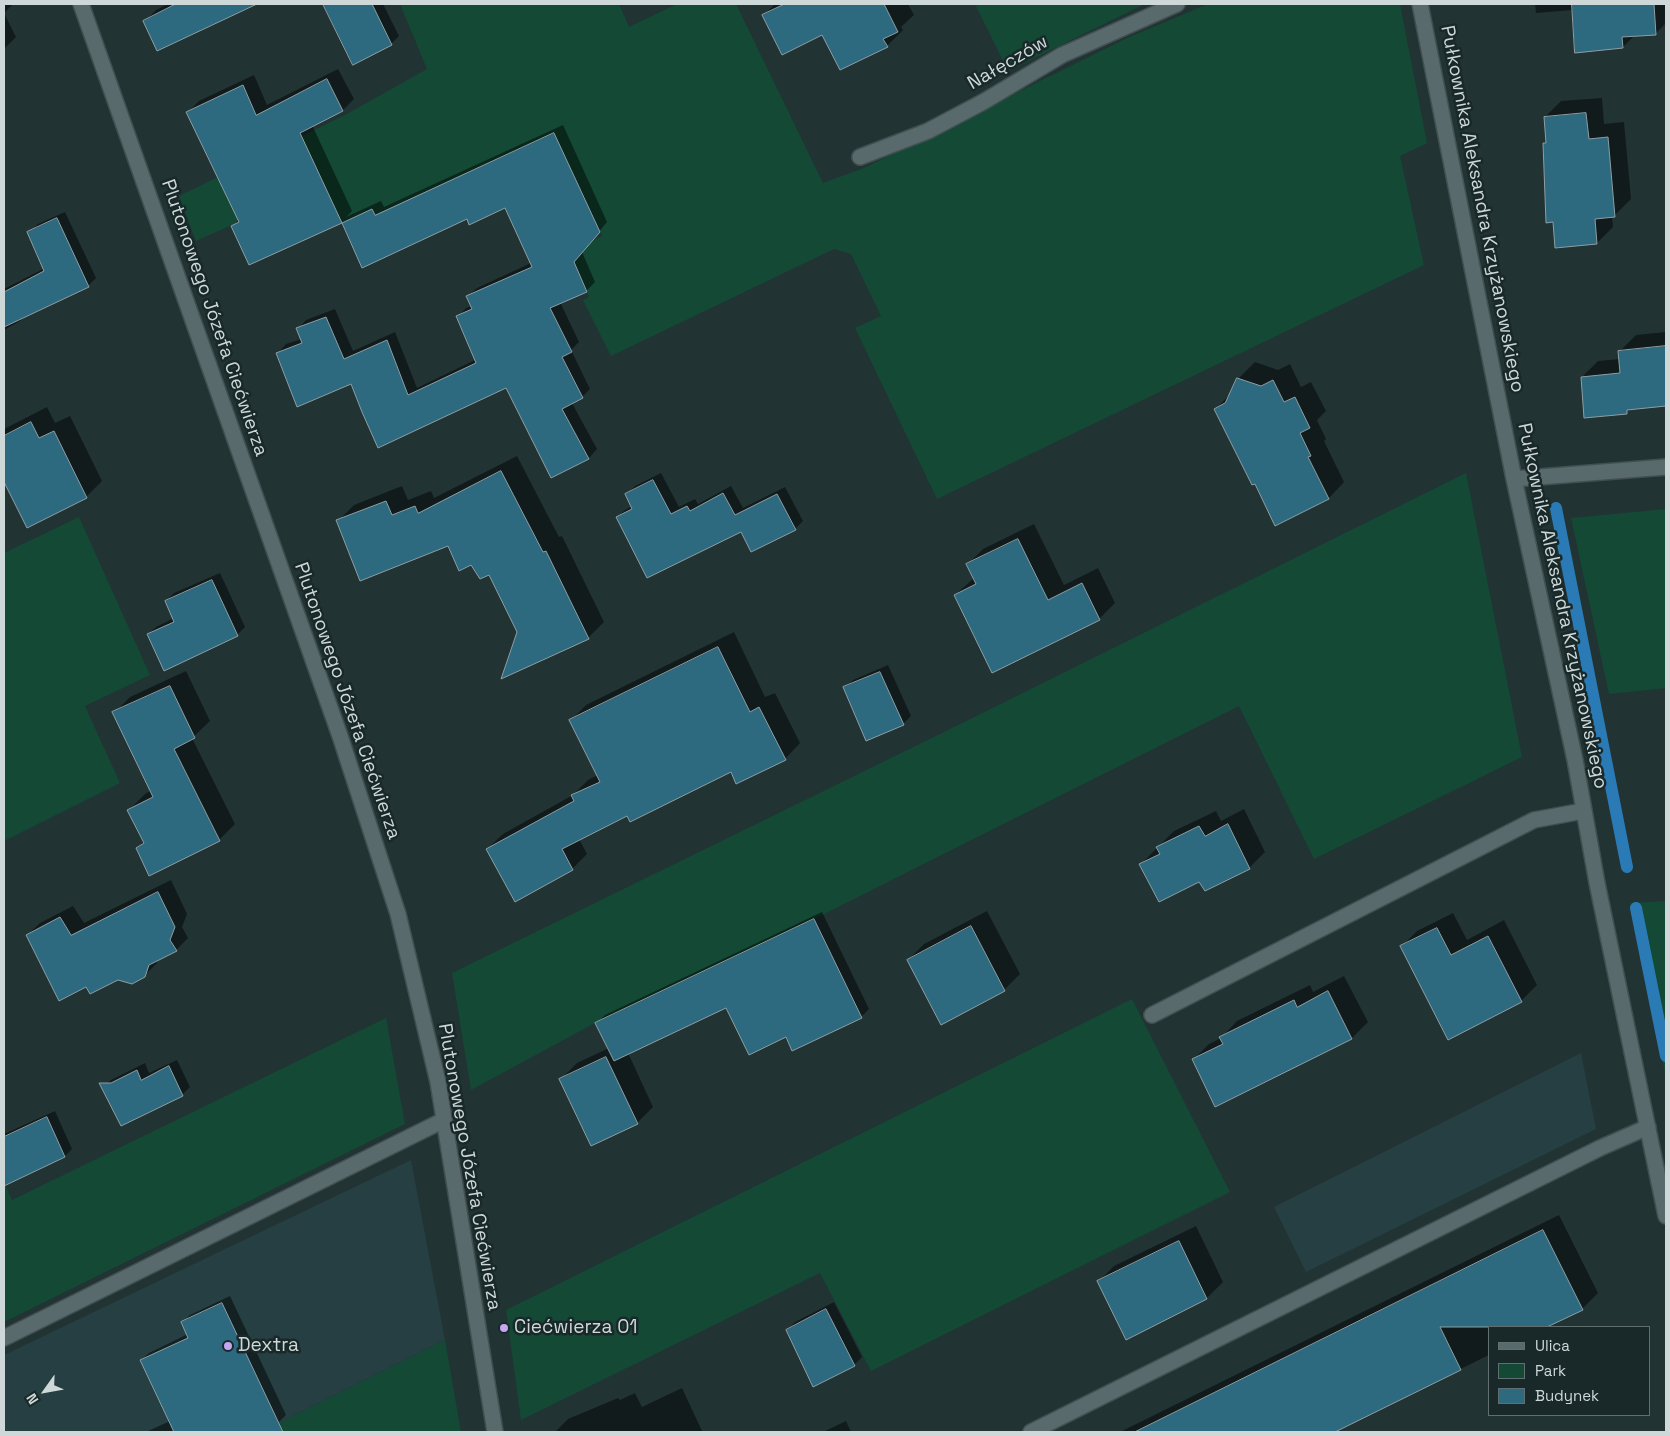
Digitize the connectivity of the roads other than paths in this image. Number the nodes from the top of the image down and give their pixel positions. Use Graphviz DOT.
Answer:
graph roads {
  1 [pos="81,4"];
  2 [pos="1177,4"];
  3 [pos="1420,4"];
  4 [pos="860,157"];
  5 [pos="1666,467"];
  6 [pos="1514,479"];
  7 [pos="1583,810"];
  8 [pos="1152,1015"];
  9 [pos="444,1120"];
  10 [pos="1648,1126"];
  11 [pos="1666,1216"];
  12 [pos="4,1338"];
  13 [pos="495,1432"];
  14 [pos="1031,1432"];
  1 -- 9 [label="street, Plutonowego Józefa Ciećwierza"];
  2 -- 4 [label="street, Nałęczów"];
  3 -- 6 [label="street, Pułkownika Aleksandra Krzyżanowskiego"];
  5 -- 6 [label="street"];
  6 -- 7 [label="street, Pułkownika Aleksandra Krzyżanowskiego"];
  7 -- 8 [label="street"];
  7 -- 10 [label="street, Pułkownika Aleksandra Krzyżanowskiego"];
  9 -- 12 [label="street"];
  9 -- 13 [label="street, Plutonowego Józefa Ciećwierza"];
  10 -- 11 [label="street, Pułkownika Aleksandra Krzyżanowskiego"];
  10 -- 14 [label="street"];
}
